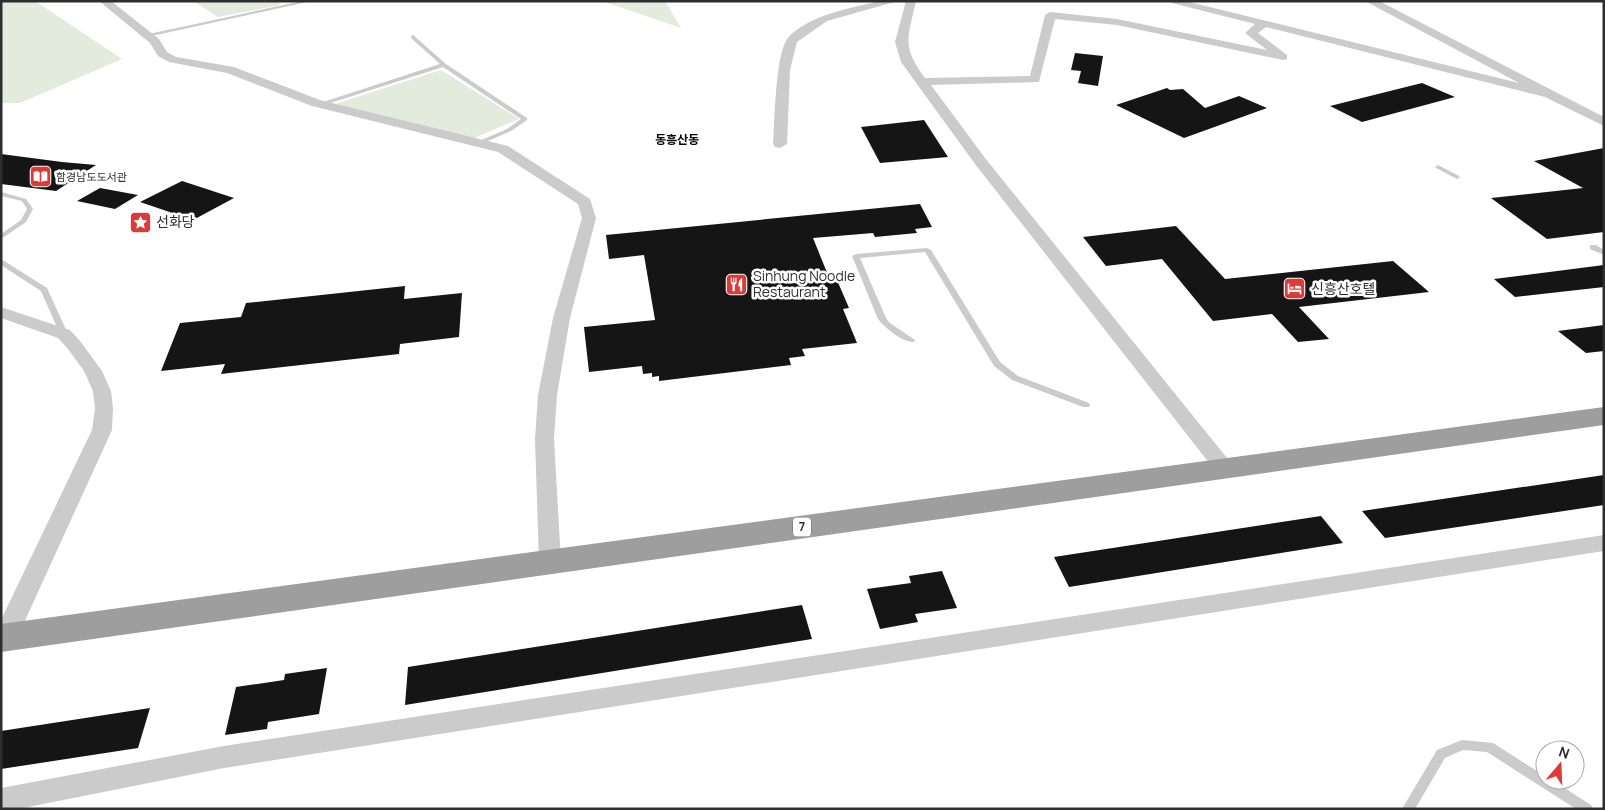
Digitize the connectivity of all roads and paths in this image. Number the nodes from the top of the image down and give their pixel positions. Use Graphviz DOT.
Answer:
graph roads {
  1 [pos="104,1"];
  2 [pos="310,1"];
  3 [pos="893,1"];
  4 [pos="911,1"];
  5 [pos="1168,1"];
  6 [pos="1195,1"];
  7 [pos="1370,1"];
  8 [pos="1211,10"];
  9 [pos="1264,23"];
  10 [pos="147,35"];
  11 [pos="413,37"];
  12 [pos="444,66"];
  13 [pos="921,82"];
  14 [pos="1545,93"];
  15 [pos="322,104"];
  16 [pos="1604,122"];
  17 [pos="479,144"];
  18 [pos="780,144"];
  19 [pos="1438,167"];
  20 [pos="1457,177"];
  21 [pos="1,194"];
  22 [pos="1,237"];
  23 [pos="1593,247"];
  24 [pos="1604,253"];
  25 [pos="1,260"];
  26 [pos="1,312"];
  27 [pos="64,334"];
  28 [pos="912,340"];
  29 [pos="1086,405"];
  30 [pos="1604,416"];
  31 [pos="1224,468"];
  32 [pos="1604,543"];
  33 [pos="550,562"];
  34 [pos="3,638"];
  35 [pos="1,800"];
  36 [pos="1408,809"];
  37 [pos="1586,809"];
  1 -- 10 [label="street"];
  2 -- 10 [label="lane"];
  3 -- 18 [label="street"];
  4 -- 13 [label="street"];
  5 -- 8 [label="street"];
  6 -- 8 [label="street"];
  7 -- 14 [label="street"];
  8 -- 9 [label="street"];
  9 -- 13 [label="street"];
  9 -- 14 [label="street"];
  10 -- 15 [label="street"];
  11 -- 12 [label="lane"];
  12 -- 15 [label="lane"];
  12 -- 17 [label="lane"];
  13 -- 31 [label="street"];
  14 -- 16 [label="street"];
  15 -- 17 [label="street"];
  17 -- 33 [label="street"];
  19 -- 20 [label="lane"];
  21 -- 22 [label="lane"];
  23 -- 24 [label="lane"];
  25 -- 27 [label="lane"];
  26 -- 27 [label="street"];
  27 -- 34 [label="street"];
  28 -- 29 [label="lane"];
  30 -- 31 [label="highway, 7"];
  31 -- 33 [label="highway, 7"];
  32 -- 35 [label="street"];
  33 -- 34 [label="highway, 7"];
  36 -- 37 [label="lane"];
}
